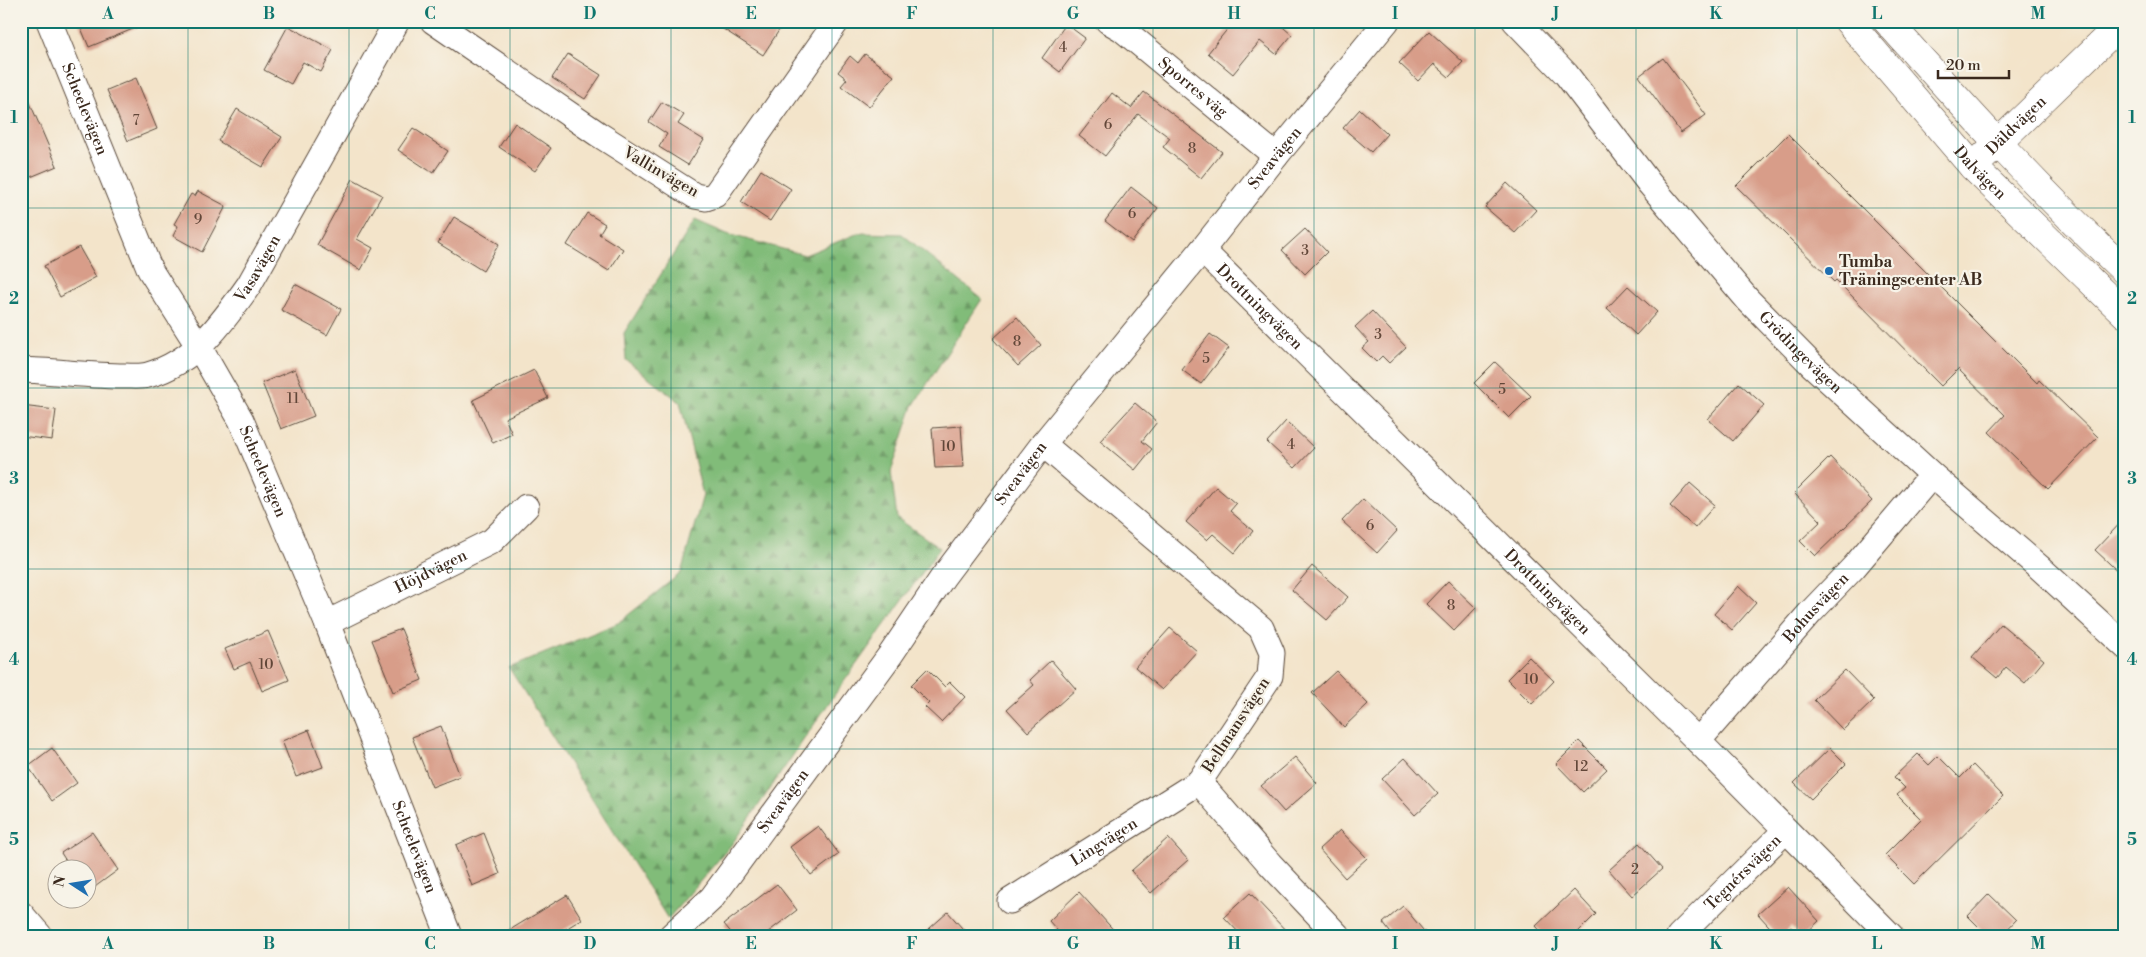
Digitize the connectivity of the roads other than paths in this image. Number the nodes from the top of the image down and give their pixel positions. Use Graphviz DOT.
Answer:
graph roads {
  1 [pos="49,21"];
  2 [pos="397,21"];
  3 [pos="432,21"];
  4 [pos="837,21"];
  5 [pos="1108,21"];
  6 [pos="1387,21"];
  7 [pos="1515,21"];
  8 [pos="1848,21"];
  9 [pos="1887,21"];
  10 [pos="2124,21"];
  11 [pos="1997,143"];
  12 [pos="1276,156"];
  13 [pos="1973,167"];
  14 [pos="1202,250"];
  15 [pos="2125,271"];
  16 [pos="2125,314"];
  17 [pos="198,347"];
  18 [pos="21,370"];
  19 [pos="1043,444"];
  20 [pos="1932,475"];
  21 [pos="526,507"];
  22 [pos="327,624"];
  23 [pos="2125,646"];
  24 [pos="1698,741"];
  25 [pos="1199,782"];
  26 [pos="1785,831"];
  27 [pos="1010,901"];
  28 [pos="21,914"];
  29 [pos="40,936"];
  30 [pos="449,936"];
  31 [pos="671,936"];
  32 [pos="1338,936"];
  33 [pos="1679,936"];
  34 [pos="1891,936"];
  1 -- 17 [label="street, Scheelevägen"];
  2 -- 17 [label="street, Vasavägen"];
  3 -- 4 [label="street, Vallinvägen"];
  5 -- 12 [label="street, Sporres väg"];
  6 -- 12 [label="street, Sveavägen"];
  7 -- 20 [label="street, Grödingevägen"];
  8 -- 13 [label="main road, Dalvägen"];
  9 -- 11 [label="main road, Dalvägen"];
  10 -- 11 [label="main road, Däldvägen"];
  11 -- 13 [label="main road, Däldvägen"];
  11 -- 15 [label="main road, Dalvägen"];
  12 -- 14 [label="street, Sveavägen"];
  13 -- 16 [label="main road, Dalvägen"];
  14 -- 19 [label="street, Sveavägen"];
  14 -- 24 [label="street, Drottningvägen"];
  17 -- 18 [label="street, Vasavägen"];
  17 -- 22 [label="street, Scheelevägen"];
  19 -- 25 [label="street, Bellmansvägen"];
  19 -- 31 [label="street, Sveavägen"];
  20 -- 23 [label="street, Grödingevägen"];
  20 -- 24 [label="street, Bohusvägen"];
  21 -- 22 [label="street, Höjdvägen"];
  22 -- 30 [label="street, Scheelevägen"];
  24 -- 26 [label="street, Drottningvägen"];
  25 -- 27 [label="street, Lingvägen"];
  25 -- 32 [label="street, Bellmansvägen"];
  26 -- 33 [label="street, Tegnérsvägen"];
  26 -- 34 [label="street, Drottningvägen"];
  28 -- 29 [label="street"];
}
